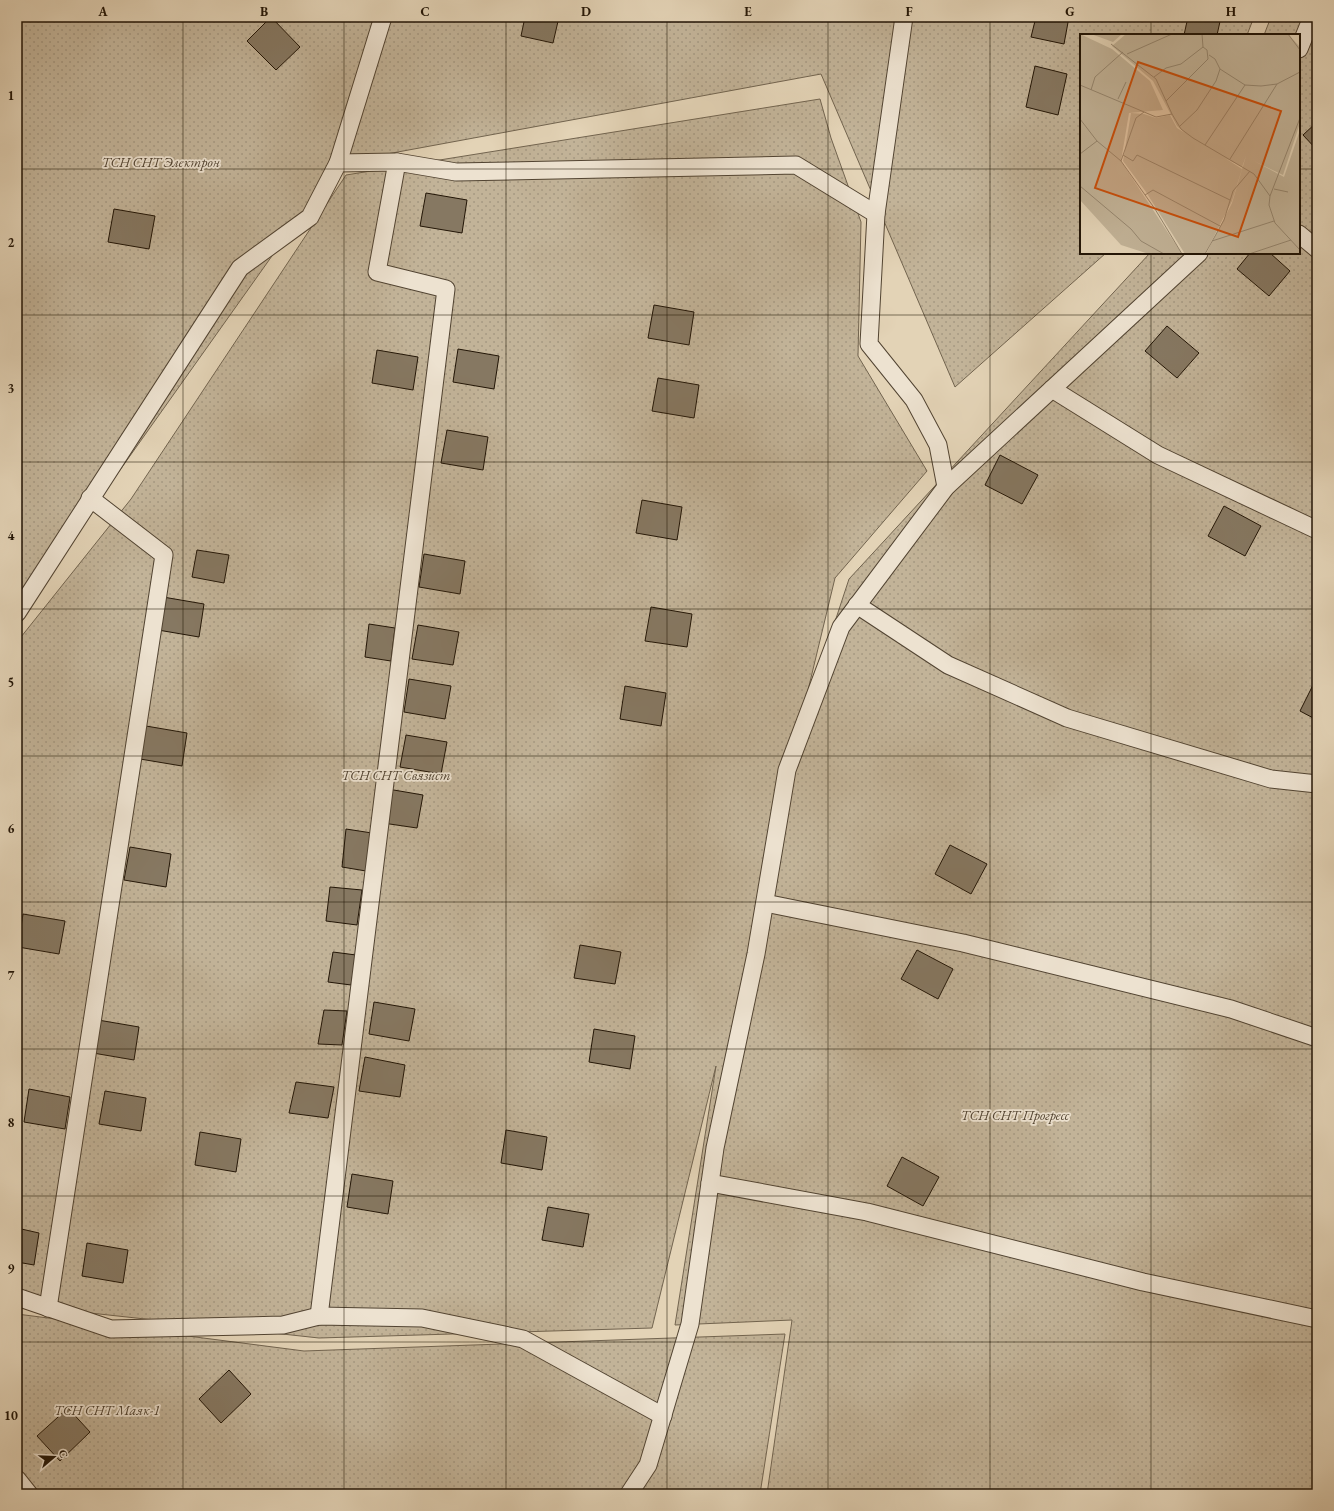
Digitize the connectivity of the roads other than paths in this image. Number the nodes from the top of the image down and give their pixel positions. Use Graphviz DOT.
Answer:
graph roads {
  1 [pos="383,17"];
  2 [pos="904,17"];
  3 [pos="1312,17"];
  4 [pos="1300,47"];
  5 [pos="397,162"];
  6 [pos="338,163"];
  7 [pos="876,214"];
  8 [pos="1300,235"];
  9 [pos="1317,249"];
  10 [pos="1198,254"];
  11 [pos="1052,389"];
  12 [pos="946,487"];
  13 [pos="90,498"];
  14 [pos="1317,530"];
  15 [pos="857,605"];
  16 [pos="17,613"];
  17 [pos="1317,784"];
  18 [pos="765,903"];
  19 [pos="1317,1038"];
  20 [pos="710,1183"];
  21 [pos="17,1297"];
  22 [pos="48,1308"];
  23 [pos="318,1316"];
  24 [pos="1317,1319"];
  25 [pos="663,1416"];
  26 [pos="17,1479"];
  27 [pos="29,1494"];
  28 [pos="629,1494"];
  1 -- 6 [label="lane"];
  2 -- 7 [label="lane"];
  3 -- 4 [label="lane"];
  5 -- 6 [label="lane"];
  5 -- 7 [label="lane"];
  5 -- 23 [label="lane"];
  6 -- 13 [label="lane"];
  7 -- 12 [label="lane"];
  8 -- 9 [label="lane"];
  10 -- 11 [label="lane"];
  11 -- 12 [label="lane"];
  11 -- 14 [label="lane"];
  12 -- 15 [label="lane"];
  13 -- 16 [label="lane"];
  13 -- 22 [label="lane"];
  15 -- 17 [label="lane"];
  15 -- 18 [label="lane"];
  18 -- 19 [label="lane"];
  18 -- 20 [label="lane"];
  20 -- 24 [label="lane"];
  20 -- 25 [label="lane"];
  21 -- 22 [label="lane"];
  22 -- 23 [label="lane"];
  23 -- 25 [label="lane"];
  25 -- 28 [label="lane"];
  26 -- 27 [label="lane"];
}
